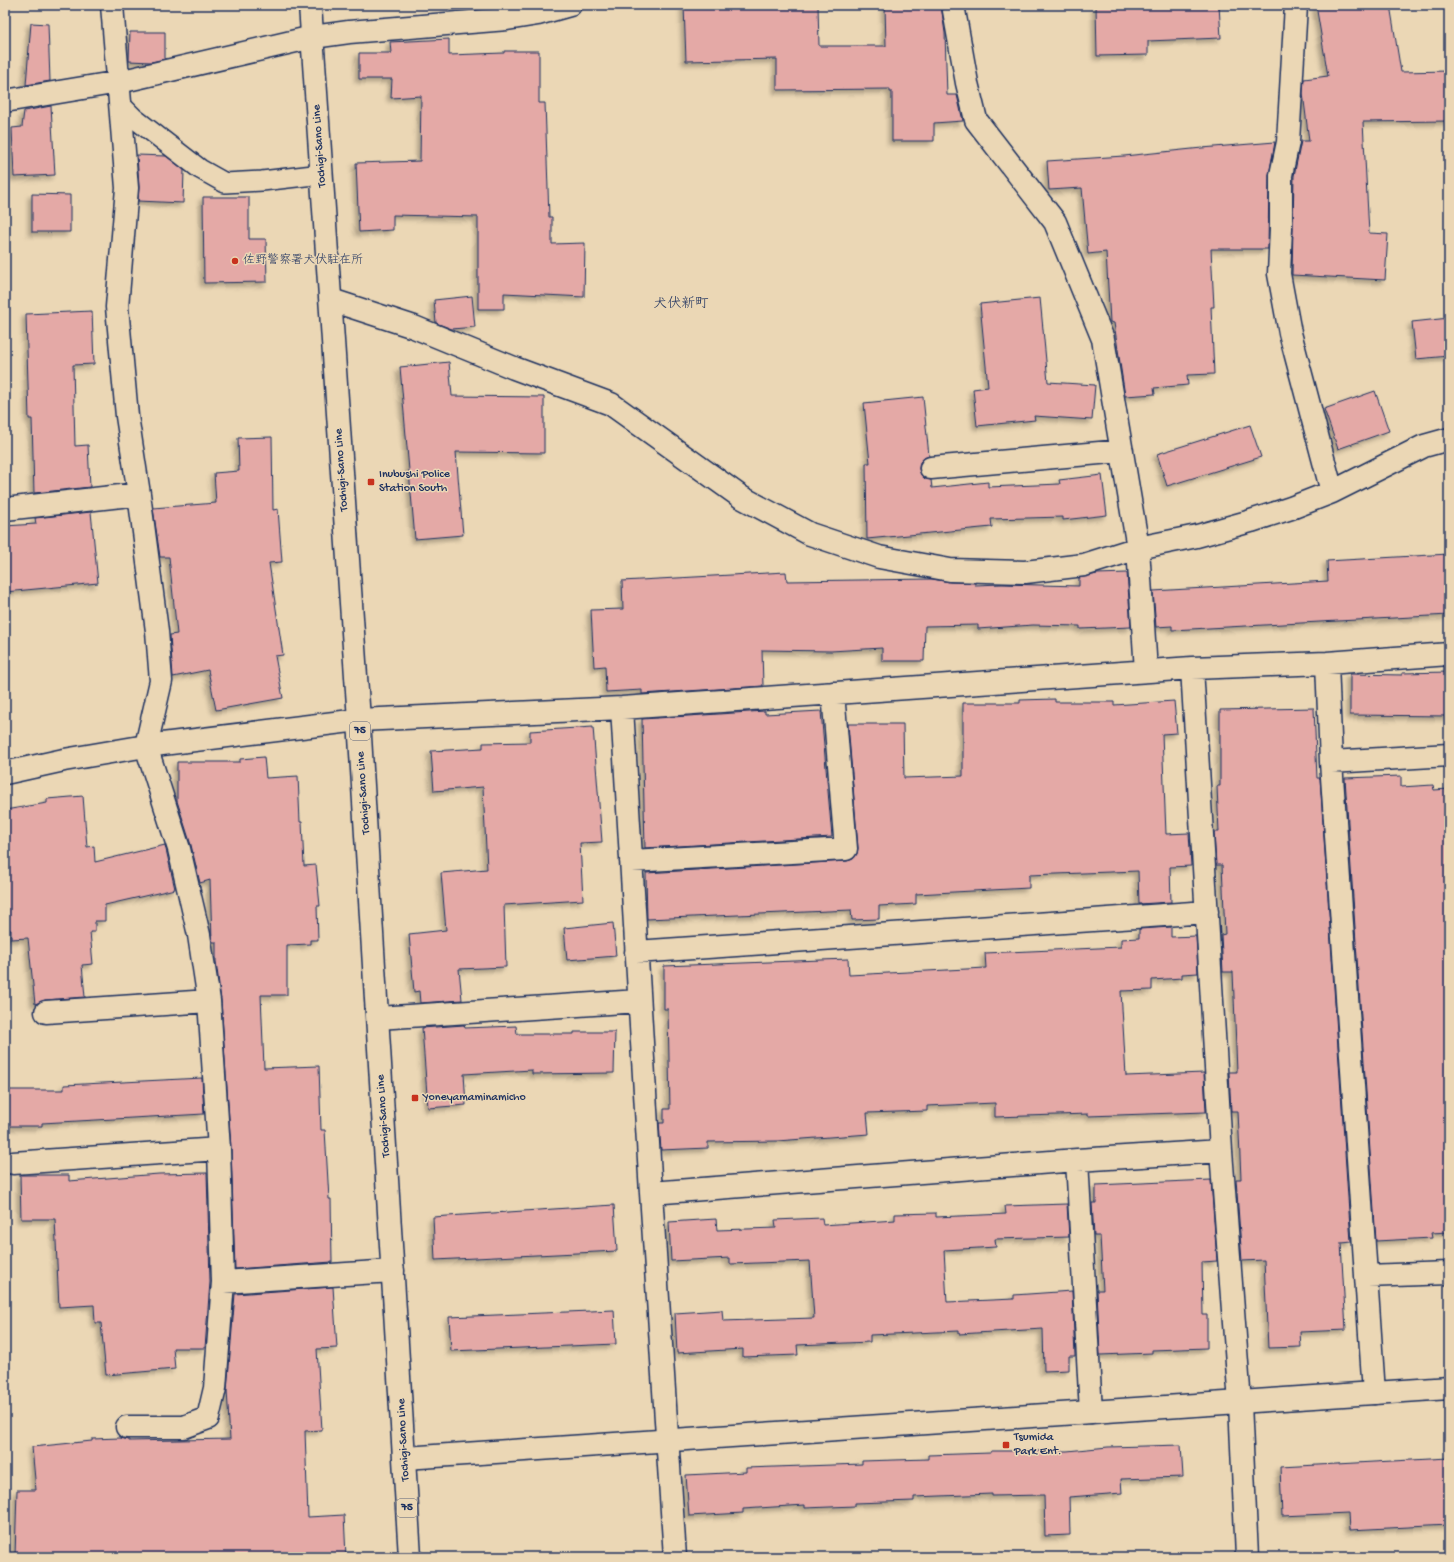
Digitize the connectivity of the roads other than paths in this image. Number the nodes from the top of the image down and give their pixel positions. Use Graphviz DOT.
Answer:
graph roads {
  1 [pos="112,5"];
  2 [pos="310,5"];
  3 [pos="570,5"];
  4 [pos="953,5"];
  5 [pos="1296,5"];
  6 [pos="313,37"];
  7 [pos="119,82"];
  8 [pos="5,101"];
  9 [pos="120,104"];
  10 [pos="322,174"];
  11 [pos="331,300"];
  12 [pos="1449,438"];
  13 [pos="1122,451"];
  14 [pos="931,468"];
  15 [pos="1332,492"];
  16 [pos="139,494"];
  17 [pos="5,509"];
  18 [pos="1138,548"];
  19 [pos="1449,654"];
  20 [pos="1326,662"];
  21 [pos="1192,668"];
  22 [pos="1146,671"];
  23 [pos="833,693"];
  24 [pos="622,708"];
  25 [pos="359,720"];
  26 [pos="146,746"];
  27 [pos="1449,755"];
  28 [pos="1331,762"];
  29 [pos="5,773"];
  30 [pos="631,861"];
  31 [pos="1207,912"];
  32 [pos="636,952"];
  33 [pos="209,1001"];
  34 [pos="639,1001"];
  35 [pos="46,1012"];
  36 [pos="378,1018"];
  37 [pos="219,1149"];
  38 [pos="1220,1151"];
  39 [pos="1077,1160"];
  40 [pos="13,1163"];
  41 [pos="651,1193"];
  42 [pos="394,1271"];
  43 [pos="1449,1273"];
  44 [pos="1366,1276"];
  45 [pos="223,1282"];
  46 [pos="1449,1388"];
  47 [pos="1374,1393"];
  48 [pos="1240,1403"];
  49 [pos="1091,1412"];
  50 [pos="126,1427"];
  51 [pos="667,1441"];
  52 [pos="405,1458"];
  53 [pos="410,1557"];
  54 [pos="675,1557"];
  55 [pos="1248,1557"];
  1 -- 7 [label="street"];
  2 -- 6 [label="street, Tochigi-Sano Line / 75"];
  3 -- 6 [label="street"];
  4 -- 13 [label="street"];
  5 -- 15 [label="street"];
  6 -- 7 [label="street"];
  6 -- 10 [label="street, Tochigi-Sano Line / 75"];
  7 -- 8 [label="street"];
  7 -- 9 [label="street"];
  9 -- 10 [label="lane"];
  9 -- 16 [label="street"];
  10 -- 11 [label="street, Tochigi-Sano Line / 75"];
  11 -- 18 [label="street"];
  11 -- 25 [label="street, Tochigi-Sano Line / 75"];
  12 -- 15 [label="street"];
  13 -- 14 [label="street"];
  13 -- 18 [label="street"];
  15 -- 18 [label="street"];
  16 -- 17 [label="street"];
  16 -- 26 [label="street"];
  18 -- 22 [label="street"];
  19 -- 20 [label="street"];
  20 -- 21 [label="street"];
  20 -- 28 [label="street"];
  21 -- 22 [label="street"];
  21 -- 31 [label="street"];
  22 -- 23 [label="street"];
  23 -- 24 [label="street"];
  23 -- 30 [label="street"];
  24 -- 25 [label="street"];
  24 -- 30 [label="street"];
  25 -- 26 [label="street"];
  25 -- 36 [label="street, Tochigi-Sano Line / 75"];
  26 -- 29 [label="street"];
  26 -- 33 [label="street"];
  27 -- 28 [label="street"];
  28 -- 44 [label="street"];
  30 -- 32 [label="street"];
  31 -- 32 [label="street"];
  31 -- 38 [label="street"];
  32 -- 34 [label="street"];
  33 -- 35 [label="street"];
  33 -- 37 [label="street"];
  34 -- 36 [label="street"];
  34 -- 41 [label="street"];
  36 -- 42 [label="street, Tochigi-Sano Line / 75"];
  37 -- 40 [label="street"];
  37 -- 45 [label="street"];
  38 -- 39 [label="street"];
  38 -- 48 [label="street"];
  39 -- 41 [label="street"];
  39 -- 49 [label="street"];
  41 -- 51 [label="street"];
  42 -- 45 [label="street"];
  42 -- 52 [label="street, Tochigi-Sano Line / 75"];
  43 -- 44 [label="street"];
  44 -- 47 [label="street"];
  45 -- 50 [label="street"];
  46 -- 47 [label="street"];
  47 -- 48 [label="street"];
  48 -- 49 [label="street"];
  48 -- 55 [label="street"];
  49 -- 51 [label="street"];
  51 -- 52 [label="street"];
  51 -- 54 [label="street"];
  52 -- 53 [label="street, Tochigi-Sano Line / 75"];
}
